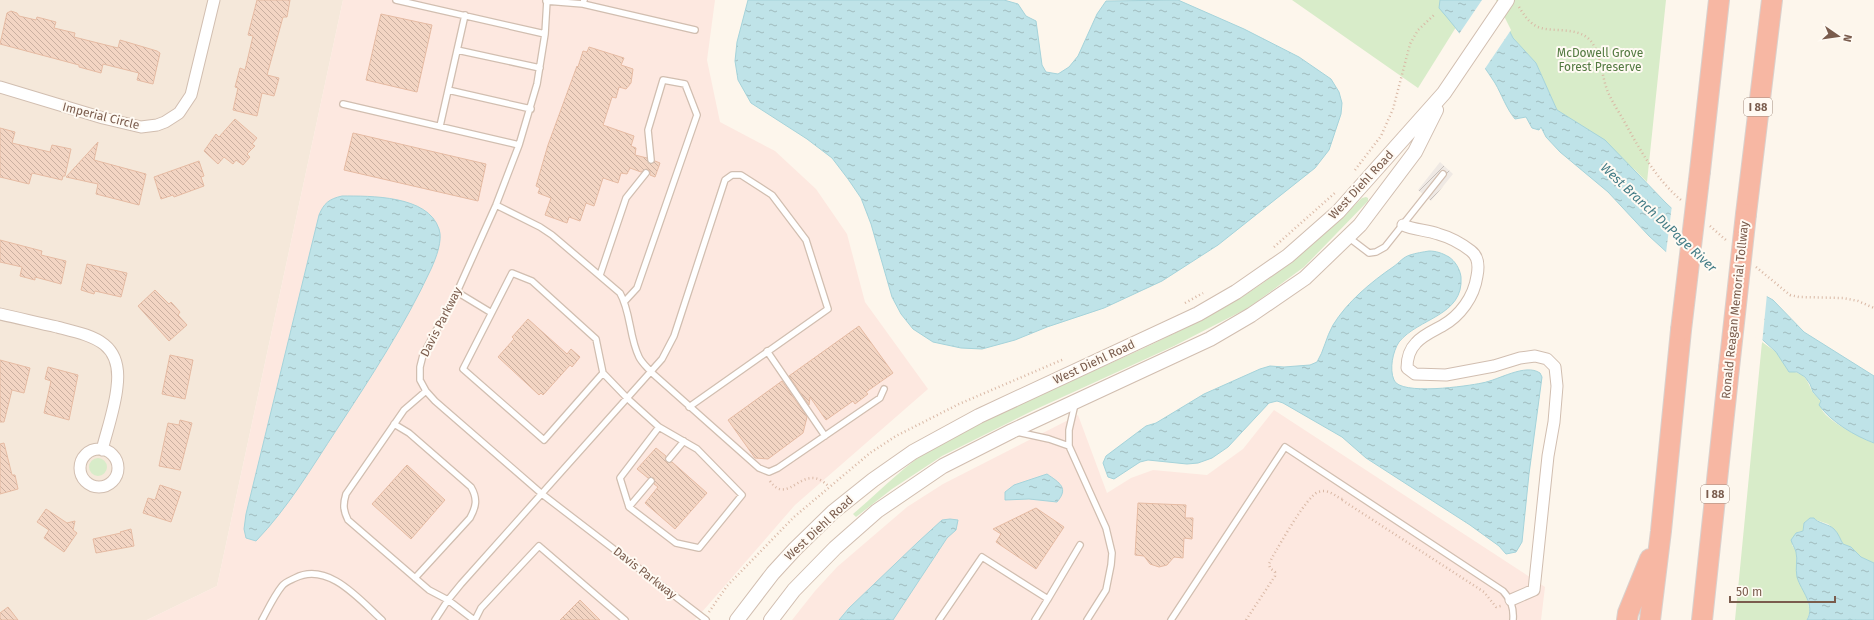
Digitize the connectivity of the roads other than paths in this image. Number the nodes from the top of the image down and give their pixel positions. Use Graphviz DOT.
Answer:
graph roads {
  1 [pos="214,0"];
  2 [pos="396,0"];
  3 [pos="1719,0"];
  4 [pos="1772,0"];
  5 [pos="547,1"];
  6 [pos="584,2"];
  7 [pos="1513,3"];
  8 [pos="464,15"];
  9 [pos="695,30"];
  10 [pos="545,34"];
  11 [pos="457,50"];
  12 [pos="540,68"];
  13 [pos="0,87"];
  14 [pos="448,90"];
  15 [pos="1444,93"];
  16 [pos="343,104"];
  17 [pos="531,109"];
  18 [pos="440,126"];
  19 [pos="519,145"];
  20 [pos="651,160"];
  21 [pos="646,173"];
  22 [pos="1443,174"];
  23 [pos="496,205"];
  24 [pos="1403,225"];
  25 [pos="1348,237"];
  26 [pos="600,275"];
  27 [pos="457,292"];
  28 [pos="625,301"];
  29 [pos="490,312"];
  30 [pos="0,314"];
  31 [pos="768,352"];
  32 [pos="651,372"];
  33 [pos="603,373"];
  34 [pos="884,388"];
  35 [pos="426,391"];
  36 [pos="628,399"];
  37 [pos="1075,402"];
  38 [pos="689,407"];
  39 [pos="394,424"];
  40 [pos="659,428"];
  41 [pos="1012,431"];
  42 [pos="825,436"];
  43 [pos="684,441"];
  44 [pos="1069,446"];
  45 [pos="102,450"];
  46 [pos="669,459"];
  47 [pos="651,481"];
  48 [pos="542,494"];
  49 [pos="629,507"];
  50 [pos="1661,531"];
  51 [pos="1080,546"];
  52 [pos="416,578"];
  53 [pos="1048,599"];
  54 [pos="448,600"];
  55 [pos="1512,603"];
  56 [pos="1704,615"];
  57 [pos="262,620"];
  58 [pos="382,620"];
  59 [pos="435,620"];
  60 [pos="474,620"];
  61 [pos="625,620"];
  62 [pos="705,620"];
  63 [pos="737,620"];
  64 [pos="771,620"];
  65 [pos="939,620"];
  66 [pos="1035,620"];
  67 [pos="1087,620"];
  68 [pos="1171,620"];
  69 [pos="1513,620"];
  70 [pos="1627,620"];
  71 [pos="1650,620"];
  1 -- 13 [label="street, Imperial Circle"];
  2 -- 8 [label="lane"];
  3 -- 50 [label="highway, bridge"];
  4 -- 56 [label="highway, Ronald Reagan Memorial Tollway / I 88, bridge"];
  5 -- 6 [label="lane"];
  5 -- 10 [label="lane, Davis Parkway"];
  6 -- 9 [label="lane"];
  7 -- 15 [label="street, West Diehl Road"];
  8 -- 10 [label="lane"];
  8 -- 11 [label="lane"];
  10 -- 12 [label="lane, Davis Parkway"];
  11 -- 12 [label="lane"];
  11 -- 14 [label="lane"];
  12 -- 17 [label="lane, Davis Parkway"];
  14 -- 17 [label="lane"];
  14 -- 18 [label="lane"];
  15 -- 25 [label="street, West Diehl Road"];
  15 -- 63 [label="street, West Diehl Road"];
  16 -- 18 [label="lane"];
  17 -- 19 [label="lane, Davis Parkway"];
  18 -- 19 [label="lane"];
  19 -- 23 [label="lane, Davis Parkway"];
  20 -- 28 [label="lane"];
  21 -- 26 [label="lane"];
  22 -- 24 [label="lane"];
  23 -- 26 [label="lane"];
  23 -- 27 [label="lane, Davis Parkway"];
  24 -- 25 [label="lane"];
  24 -- 55 [label="street"];
  25 -- 37 [label="street, West Diehl Road"];
  26 -- 28 [label="lane"];
  27 -- 29 [label="lane"];
  27 -- 35 [label="lane, Davis Parkway"];
  28 -- 32 [label="lane"];
  29 -- 33 [label="lane"];
  29 -- 33 [label="lane"];
  30 -- 45 [label="street"];
  31 -- 32 [label="lane"];
  31 -- 38 [label="lane"];
  31 -- 42 [label="lane"];
  32 -- 36 [label="lane"];
  32 -- 38 [label="lane"];
  33 -- 36 [label="lane"];
  34 -- 42 [label="lane"];
  35 -- 39 [label="lane"];
  35 -- 48 [label="lane, Davis Parkway"];
  36 -- 40 [label="lane"];
  36 -- 48 [label="lane"];
  37 -- 41 [label="street, West Diehl Road"];
  37 -- 44 [label="lane"];
  38 -- 42 [label="lane"];
  39 -- 52 [label="lane"];
  39 -- 52 [label="lane"];
  40 -- 43 [label="lane"];
  40 -- 49 [label="lane"];
  41 -- 44 [label="lane"];
  41 -- 64 [label="street, West Diehl Road"];
  43 -- 46 [label="lane"];
  43 -- 49 [label="lane"];
  44 -- 67 [label="lane"];
  47 -- 49 [label="lane"];
  48 -- 54 [label="lane"];
  48 -- 62 [label="lane, Davis Parkway"];
  50 -- 70 [label="highway"];
  50 -- 71 [label="highway"];
  51 -- 53 [label="lane"];
  52 -- 54 [label="lane"];
  53 -- 65 [label="lane"];
  53 -- 66 [label="lane"];
  54 -- 59 [label="lane"];
  54 -- 60 [label="lane"];
  55 -- 68 [label="lane"];
  55 -- 69 [label="lane"];
  57 -- 58 [label="lane"];
  60 -- 61 [label="lane"];
}
